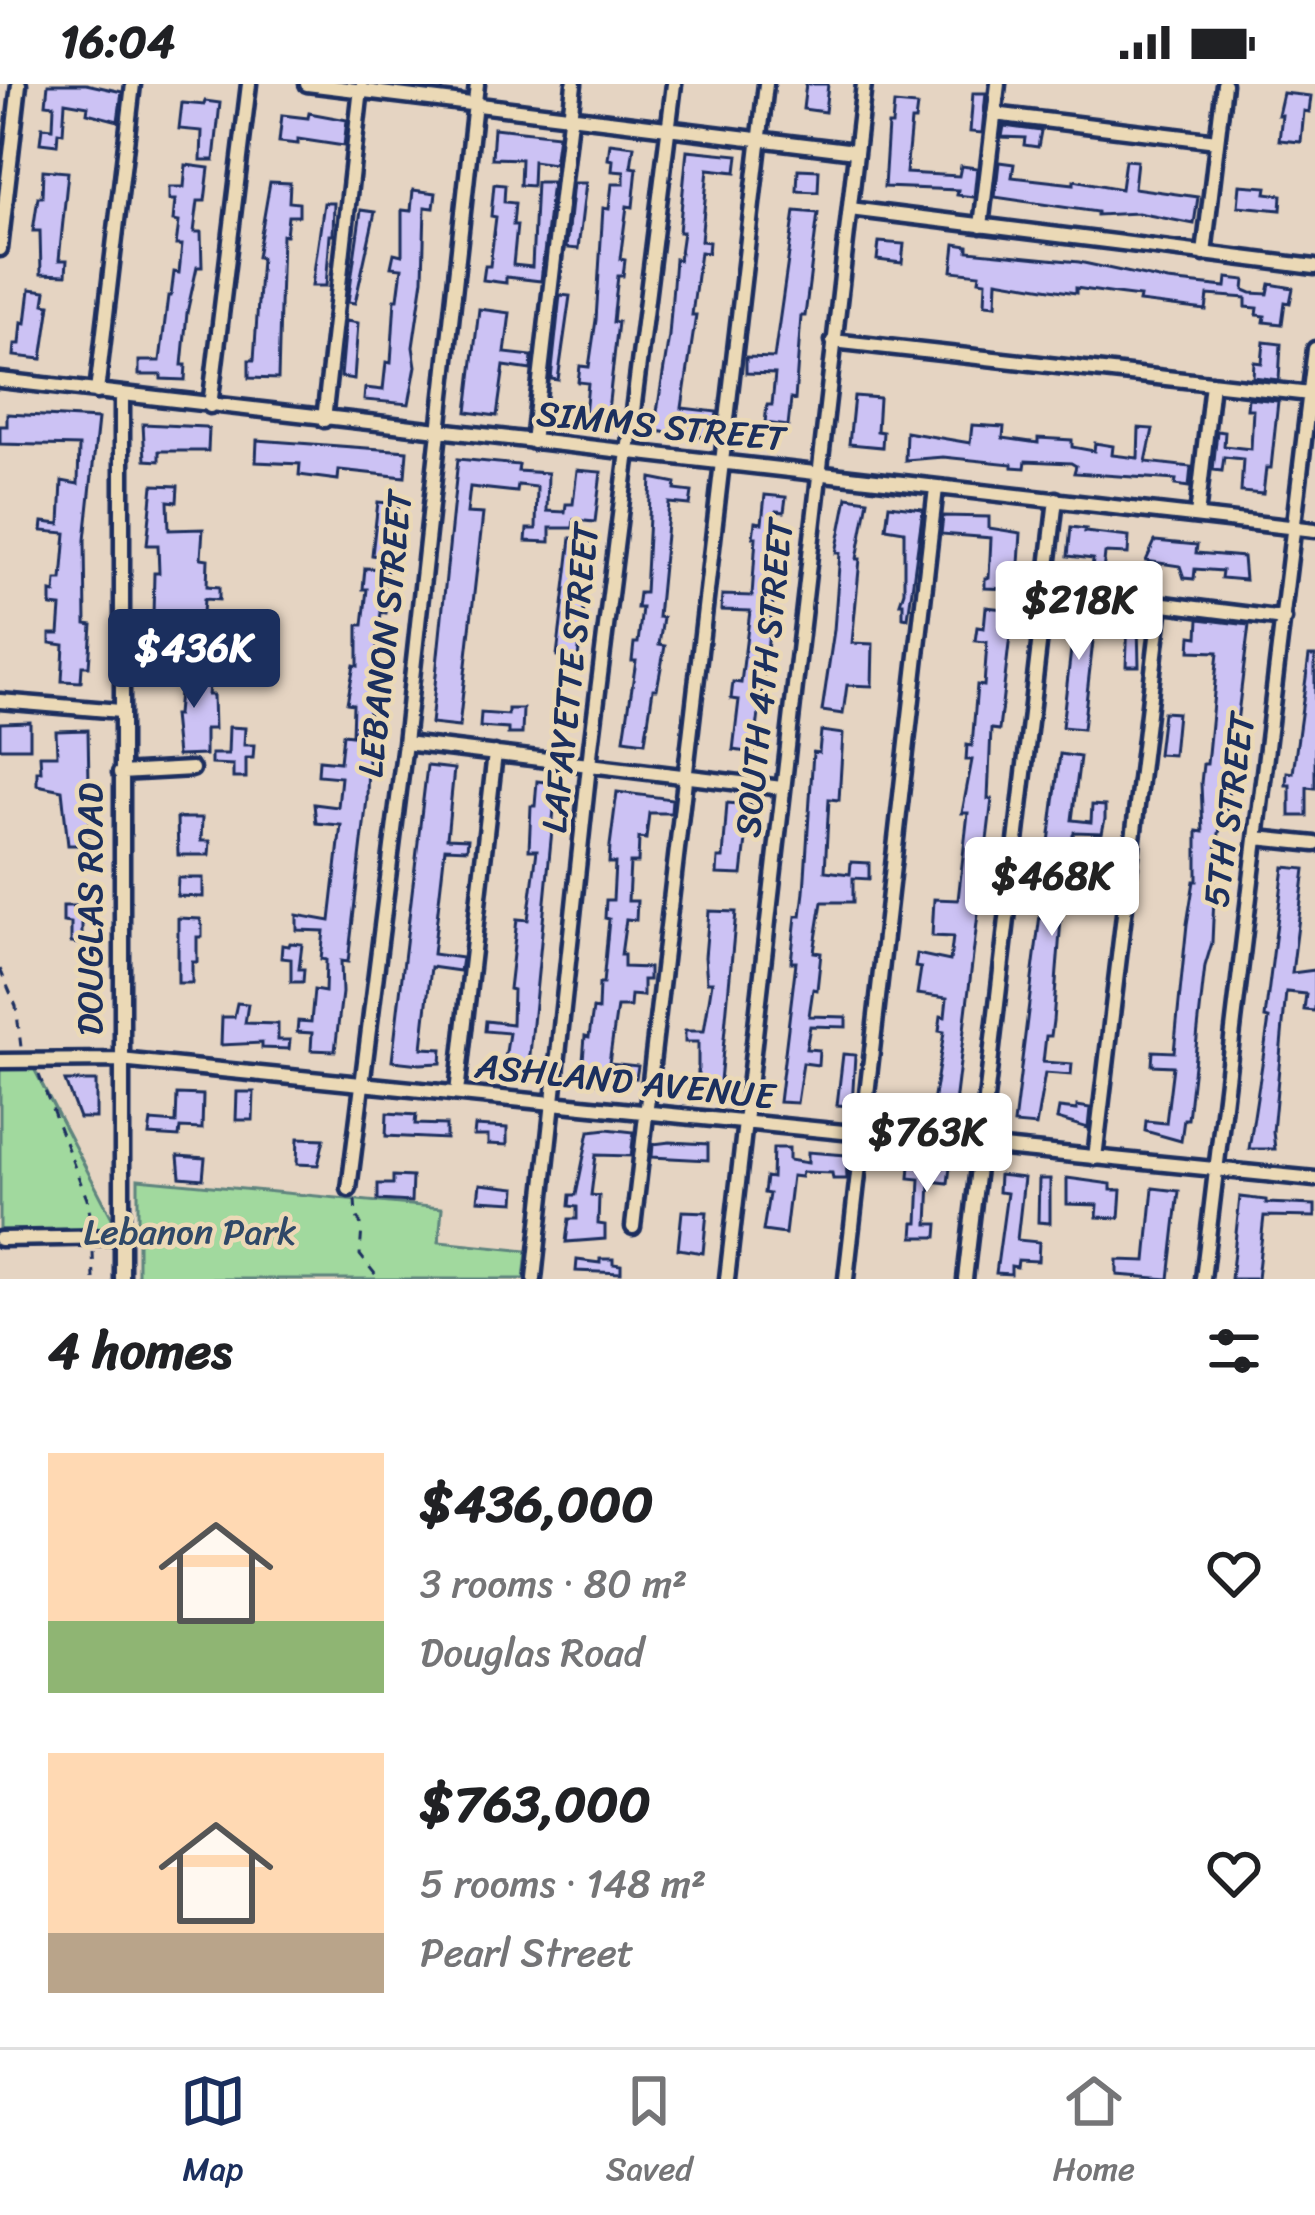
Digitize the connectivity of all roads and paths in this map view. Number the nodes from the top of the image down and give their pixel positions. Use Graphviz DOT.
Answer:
graph roads {
  1 [pos="19,84"];
  2 [pos="134,84"];
  3 [pos="249,84"];
  4 [pos="308,84"];
  5 [pos="477,84"];
  6 [pos="574,84"];
  7 [pos="674,84"];
  8 [pos="766,84"];
  9 [pos="864,84"];
  10 [pos="998,84"];
  11 [pos="1224,84"];
  12 [pos="361,88"];
  13 [pos="475,102"];
  14 [pos="994,114"];
  15 [pos="570,115"];
  16 [pos="669,126"];
  17 [pos="760,138"];
  18 [pos="1217,141"];
  19 [pos="855,151"];
  20 [pos="850,209"];
  21 [pos="981,226"];
  22 [pos="0,249"];
  23 [pos="1204,254"];
  24 [pos="1315,267"];
  25 [pos="833,340"];
  26 [pos="1315,349"];
  27 [pos="0,380"];
  28 [pos="1212,383"];
  29 [pos="98,392"];
  30 [pos="122,394"];
  31 [pos="1310,394"];
  32 [pos="210,406"];
  33 [pos="324,420"];
  34 [pos="436,431"];
  35 [pos="533,442"];
  36 [pos="626,451"];
  37 [pos="724,464"];
  38 [pos="817,472"];
  39 [pos="936,488"];
  40 [pos="1056,500"];
  41 [pos="1197,516"];
  42 [pos="1295,528"];
  43 [pos="1315,530"];
  44 [pos="1046,590"];
  45 [pos="1161,604"];
  46 [pos="1284,619"];
  47 [pos="0,701"];
  48 [pos="120,711"];
  49 [pos="405,743"];
  50 [pos="495,753"];
  51 [pos="589,764"];
  52 [pos="193,770"];
  53 [pos="120,773"];
  54 [pos="688,776"];
  55 [pos="782,788"];
  56 [pos="1257,838"];
  57 [pos="1315,844"];
  58 [pos="0,969"];
  59 [pos="21,1048"];
  60 [pos="120,1060"];
  61 [pos="0,1061"];
  62 [pos="37,1072"];
  63 [pos="361,1082"];
  64 [pos="457,1094"];
  65 [pos="554,1105"];
  66 [pos="648,1114"];
  67 [pos="744,1124"];
  68 [pos="863,1136"];
  69 [pos="981,1148"];
  70 [pos="1095,1158"];
  71 [pos="1214,1169"];
  72 [pos="1315,1179"];
  73 [pos="352,1191"];
  74 [pos="633,1227"];
  75 [pos="92,1228"];
  76 [pos="122,1237"];
  77 [pos="0,1239"];
  78 [pos="93,1247"];
  79 [pos="94,1279"];
  80 [pos="122,1279"];
  81 [pos="379,1279"];
  82 [pos="534,1279"];
  83 [pos="727,1279"];
  84 [pos="845,1279"];
  85 [pos="965,1279"];
  86 [pos="1203,1279"];
  1 -- 22 [label="street"];
  2 -- 29 [label="street"];
  3 -- 32 [label="street"];
  4 -- 12 [label="street"];
  5 -- 13 [label="street, LEBANON STREET"];
  6 -- 15 [label="street"];
  7 -- 16 [label="street, LAFAYETTE STREET"];
  8 -- 17 [label="street"];
  9 -- 19 [label="street, SOUTH 4TH STREET"];
  10 -- 14 [label="street"];
  11 -- 18 [label="street"];
  12 -- 13 [label="street"];
  12 -- 33 [label="street"];
  13 -- 15 [label="street"];
  13 -- 34 [label="street, LEBANON STREET"];
  14 -- 18 [label="street"];
  14 -- 21 [label="street"];
  15 -- 16 [label="street"];
  15 -- 35 [label="street"];
  16 -- 17 [label="street"];
  16 -- 36 [label="street, LAFAYETTE STREET"];
  17 -- 19 [label="street"];
  17 -- 37 [label="street"];
  18 -- 23 [label="street"];
  19 -- 20 [label="street, SOUTH 4TH STREET"];
  20 -- 21 [label="street"];
  20 -- 25 [label="street, SOUTH 4TH STREET"];
  21 -- 23 [label="street"];
  23 -- 24 [label="street"];
  25 -- 28 [label="street"];
  25 -- 38 [label="street, SOUTH 4TH STREET"];
  26 -- 31 [label="street, 5TH STREET"];
  27 -- 29 [label="street, SIMMS STREET"];
  28 -- 31 [label="street"];
  28 -- 41 [label="street"];
  29 -- 30 [label="street, SIMMS STREET"];
  30 -- 32 [label="street, SIMMS STREET"];
  30 -- 48 [label="street, DOUGLAS ROAD"];
  31 -- 42 [label="street, 5TH STREET"];
  32 -- 33 [label="street, SIMMS STREET"];
  33 -- 34 [label="street, SIMMS STREET"];
  34 -- 35 [label="street, SIMMS STREET"];
  34 -- 49 [label="street, LEBANON STREET"];
  35 -- 36 [label="street, SIMMS STREET"];
  36 -- 37 [label="street, SIMMS STREET"];
  36 -- 51 [label="street, LAFAYETTE STREET"];
  37 -- 38 [label="street, SIMMS STREET"];
  37 -- 54 [label="street"];
  38 -- 39 [label="street, SIMMS STREET"];
  38 -- 55 [label="street, SOUTH 4TH STREET"];
  39 -- 40 [label="street, SIMMS STREET"];
  39 -- 68 [label="street"];
  40 -- 41 [label="street, SIMMS STREET"];
  40 -- 44 [label="street"];
  41 -- 42 [label="street, SIMMS STREET"];
  42 -- 43 [label="street, SIMMS STREET"];
  42 -- 46 [label="street, 5TH STREET"];
  44 -- 45 [label="street"];
  44 -- 69 [label="street"];
  45 -- 46 [label="street"];
  45 -- 70 [label="street"];
  46 -- 56 [label="street, 5TH STREET"];
  47 -- 48 [label="street"];
  48 -- 53 [label="street, DOUGLAS ROAD"];
  49 -- 50 [label="street"];
  49 -- 63 [label="street, LEBANON STREET"];
  50 -- 51 [label="street"];
  50 -- 64 [label="street"];
  51 -- 54 [label="street"];
  51 -- 65 [label="street, LAFAYETTE STREET"];
  52 -- 53 [label="street"];
  53 -- 60 [label="street, DOUGLAS ROAD"];
  54 -- 55 [label="street"];
  54 -- 66 [label="street"];
  55 -- 67 [label="street, SOUTH 4TH STREET"];
  56 -- 57 [label="street"];
  56 -- 71 [label="street, 5TH STREET"];
  58 -- 59 [label="path"];
  60 -- 61 [label="street, ASHLAND AVENUE"];
  60 -- 63 [label="street, ASHLAND AVENUE"];
  60 -- 76 [label="street, DOUGLAS ROAD"];
  62 -- 75 [label="path"];
  63 -- 64 [label="street, ASHLAND AVENUE"];
  63 -- 73 [label="street, LEBANON STREET"];
  64 -- 65 [label="street, ASHLAND AVENUE"];
  65 -- 66 [label="street, ASHLAND AVENUE"];
  65 -- 82 [label="street, LAFAYETTE STREET"];
  66 -- 67 [label="street, ASHLAND AVENUE"];
  66 -- 74 [label="street"];
  67 -- 68 [label="street, ASHLAND AVENUE"];
  67 -- 83 [label="street, SOUTH 4TH STREET"];
  68 -- 69 [label="street, ASHLAND AVENUE"];
  68 -- 84 [label="street"];
  69 -- 70 [label="street, ASHLAND AVENUE"];
  69 -- 85 [label="street"];
  70 -- 71 [label="street, ASHLAND AVENUE"];
  71 -- 72 [label="street, ASHLAND AVENUE"];
  71 -- 86 [label="street, 5TH STREET"];
  73 -- 81 [label="path"];
  76 -- 77 [label="street"];
  76 -- 80 [label="street, DOUGLAS ROAD"];
  78 -- 79 [label="path"];
}
